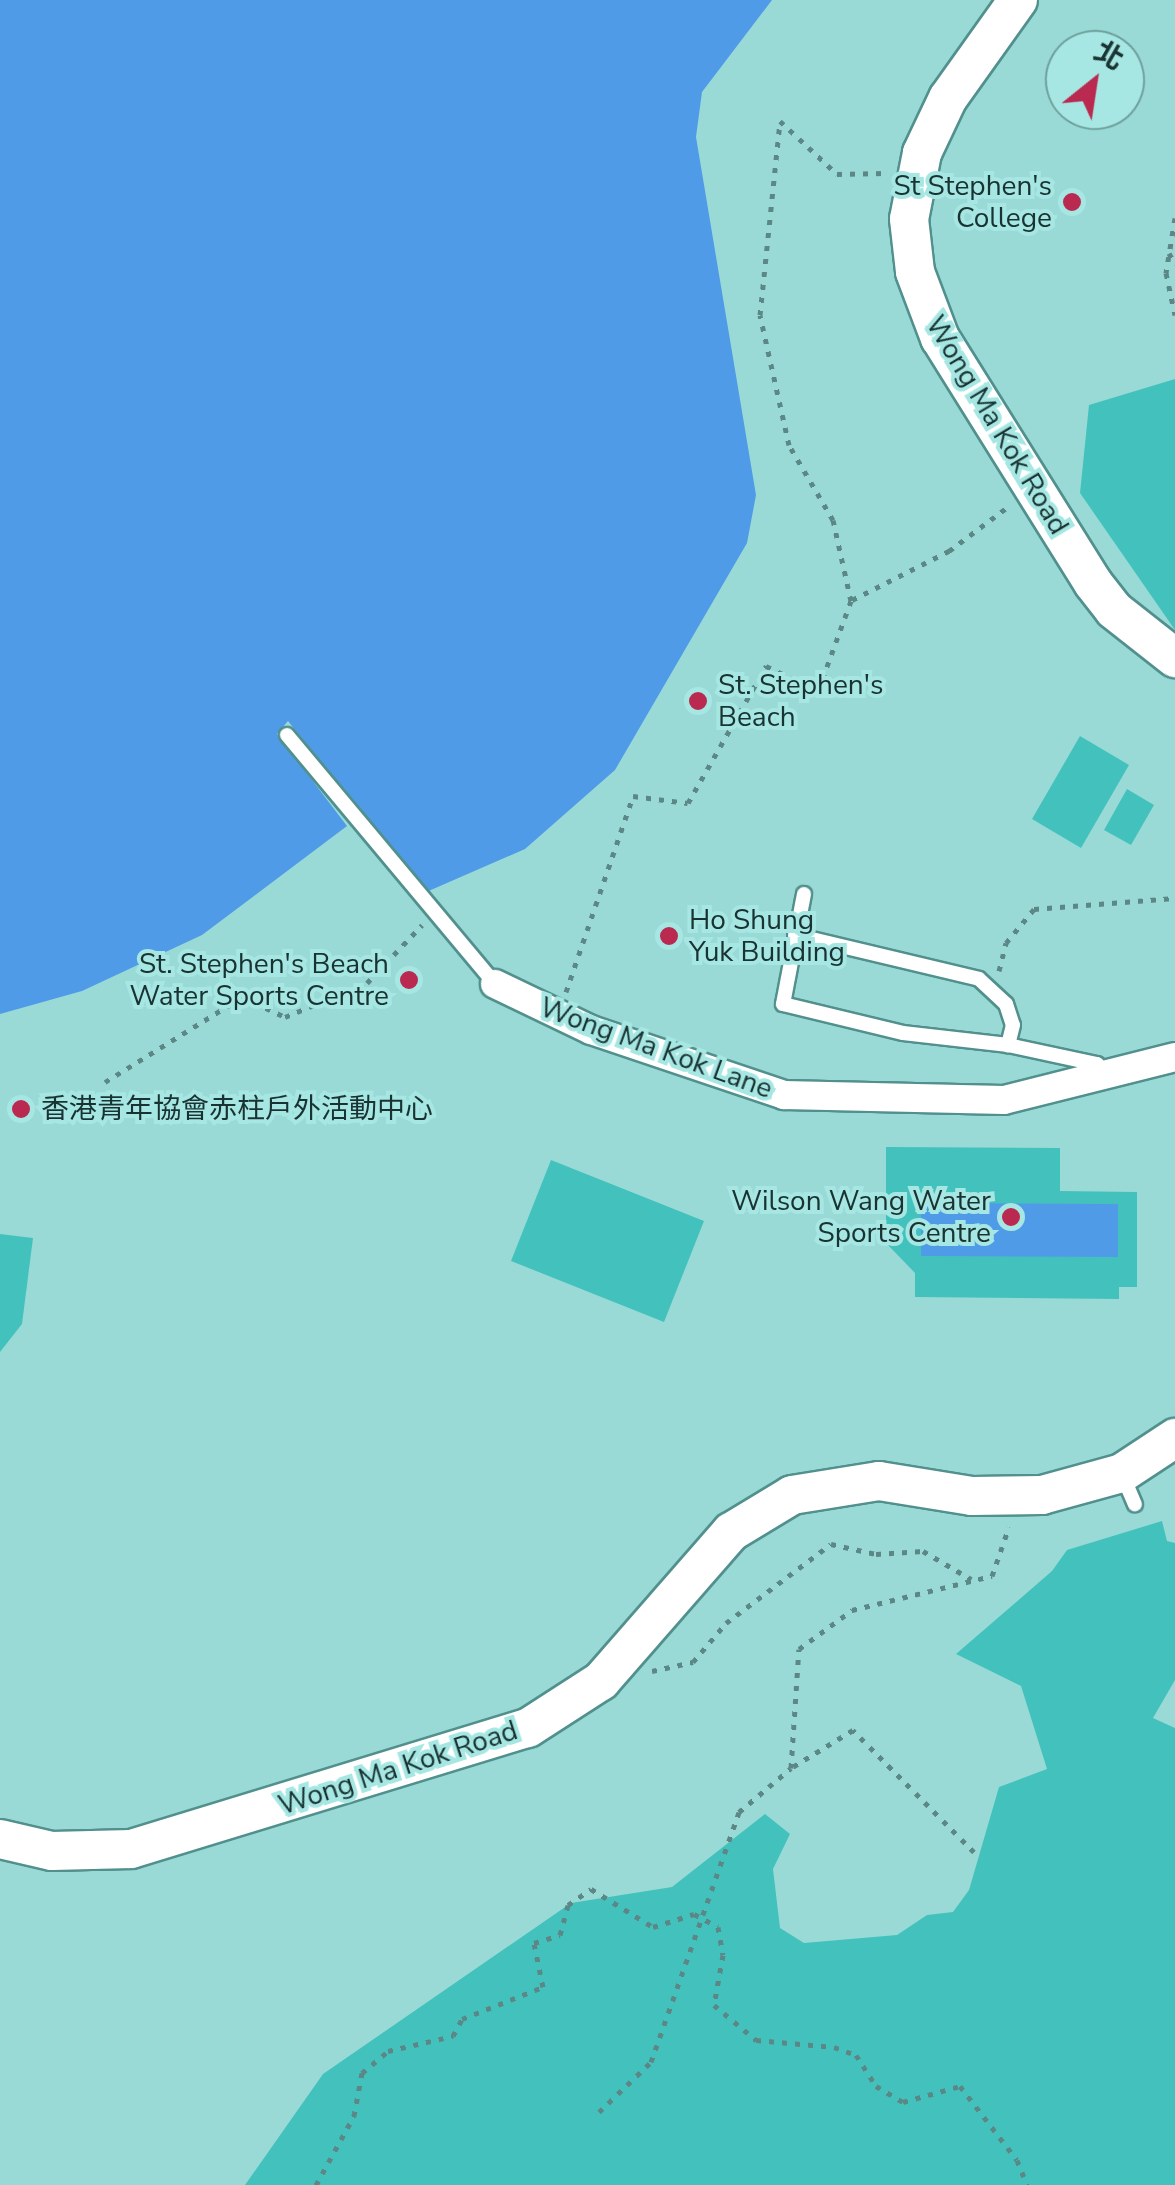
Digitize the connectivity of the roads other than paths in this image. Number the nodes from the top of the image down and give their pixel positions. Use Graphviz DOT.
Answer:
graph roads {
  1 [pos="1018,0"];
  2 [pos="1175,658"];
  3 [pos="287,735"];
  4 [pos="804,894"];
  5 [pos="795,935"];
  6 [pos="495,984"];
  7 [pos="1008,1046"];
  8 [pos="1175,1057"];
  9 [pos="1107,1076"];
  10 [pos="1175,1438"];
  11 [pos="0,1838"];
  1 -- 2 [label="street, Wong Ma Kok Road"];
  3 -- 6 [label="lane"];
  4 -- 5 [label="lane"];
  5 -- 7 [label="lane"];
  5 -- 7 [label="lane"];
  6 -- 9 [label="street, Wong Ma Kok Lane"];
  7 -- 9 [label="lane"];
  8 -- 9 [label="street, Wong Ma Kok Lane"];
  10 -- 11 [label="street, Wong Ma Kok Road"];
}
